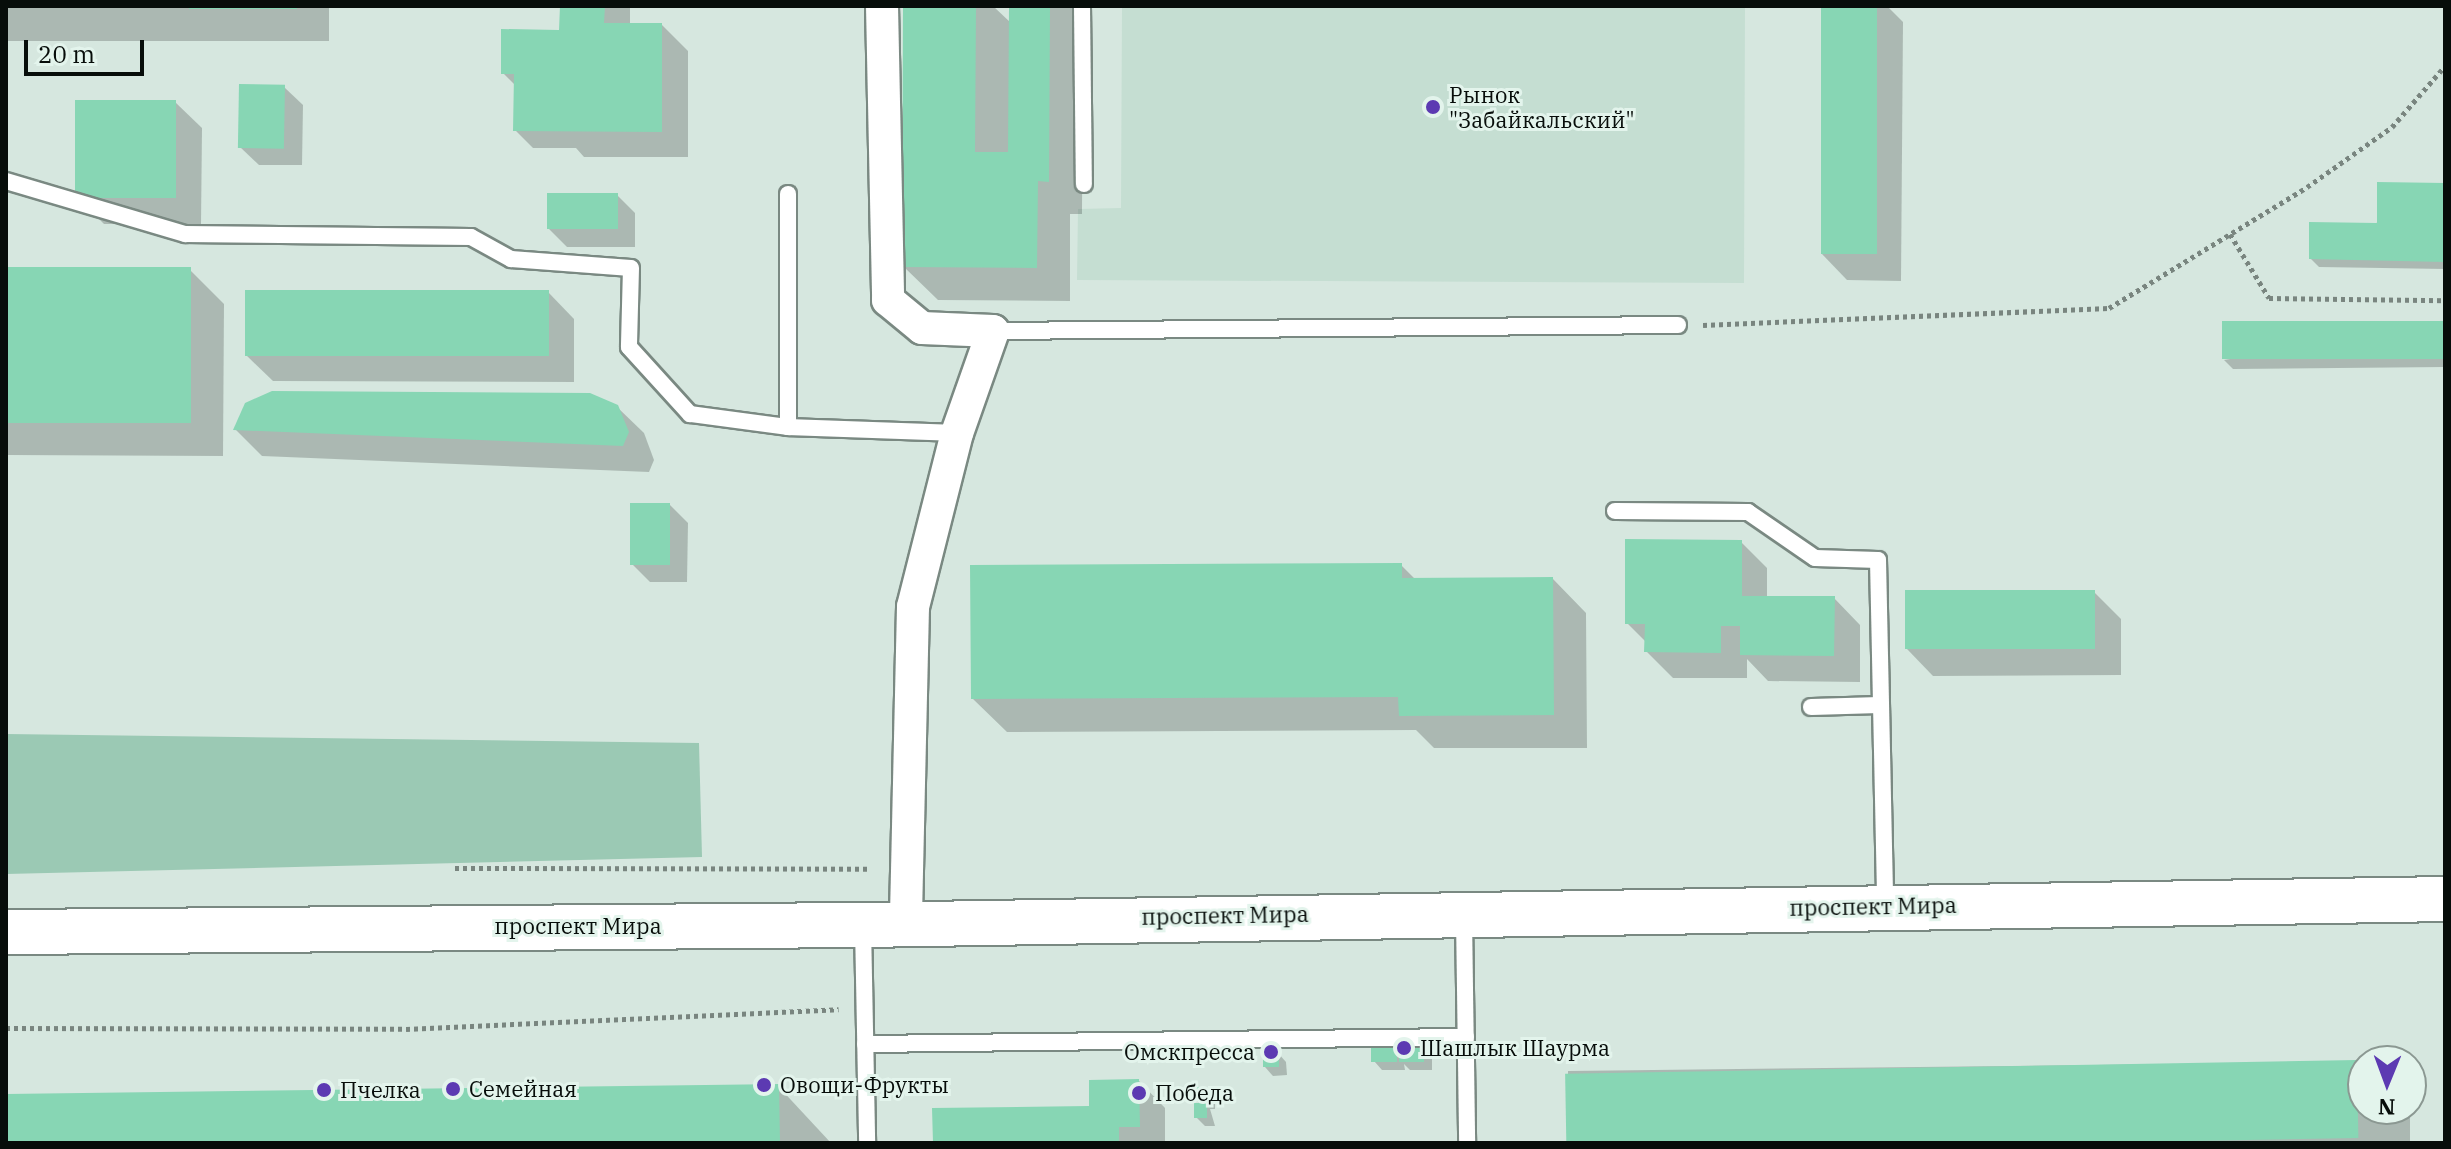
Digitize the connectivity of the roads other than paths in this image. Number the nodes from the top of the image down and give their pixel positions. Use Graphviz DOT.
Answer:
graph roads {
  1 [pos="882,6"];
  2 [pos="1082,6"];
  3 [pos="6,181"];
  4 [pos="1084,184"];
  5 [pos="788,194"];
  6 [pos="1678,325"];
  7 [pos="993,331"];
  8 [pos="788,427"];
  9 [pos="957,433"];
  10 [pos="1615,511"];
  11 [pos="1880,705"];
  12 [pos="1811,707"];
  13 [pos="2445,899"];
  14 [pos="1885,905"];
  15 [pos="1464,912"];
  16 [pos="906,923"];
  17 [pos="863,925"];
  18 [pos="6,932"];
  19 [pos="1466,1037"];
  20 [pos="865,1044"];
  21 [pos="867,1143"];
  22 [pos="1467,1143"];
  1 -- 7 [label="street"];
  2 -- 4 [label="lane"];
  3 -- 8 [label="lane"];
  5 -- 8 [label="lane"];
  6 -- 7 [label="lane"];
  7 -- 9 [label="street"];
  8 -- 9 [label="lane"];
  9 -- 16 [label="street"];
  10 -- 11 [label="lane"];
  11 -- 12 [label="lane"];
  11 -- 14 [label="lane"];
  13 -- 14 [label="main road, проспект Мира"];
  14 -- 15 [label="main road, проспект Мира"];
  15 -- 16 [label="main road, проспект Мира"];
  15 -- 19 [label="lane"];
  16 -- 17 [label="main road, проспект Мира"];
  17 -- 18 [label="main road, проспект Мира"];
  17 -- 20 [label="lane"];
  19 -- 20 [label="lane"];
  19 -- 22 [label="lane"];
  20 -- 21 [label="lane"];
}
